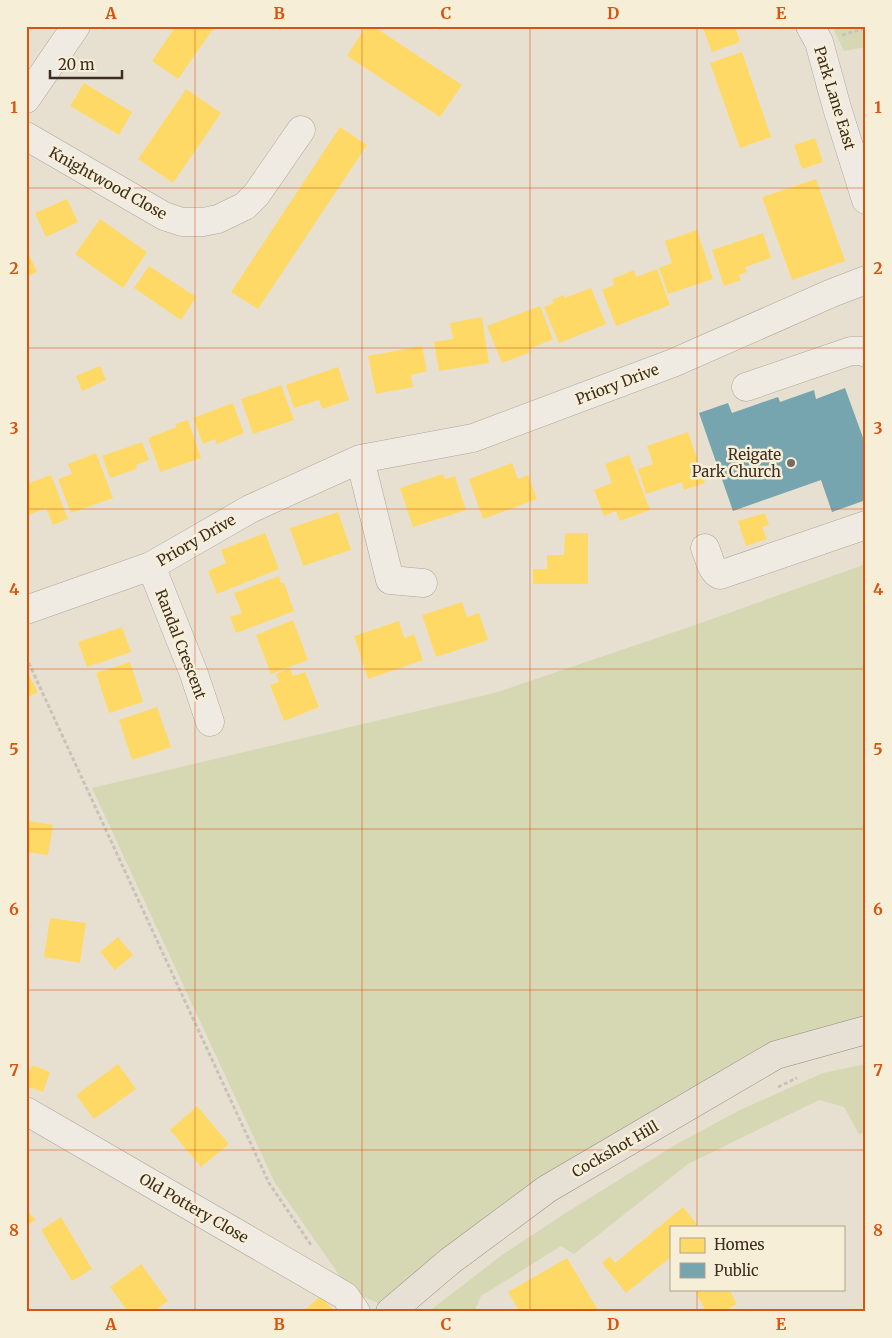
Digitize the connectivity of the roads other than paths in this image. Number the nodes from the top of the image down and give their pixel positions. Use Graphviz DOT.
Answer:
graph roads {
  1 [pos="76,26"];
  2 [pos="810,26"];
  3 [pos="26,99"];
  4 [pos="300,130"];
  5 [pos="26,136"];
  6 [pos="866,200"];
  7 [pos="866,280"];
  8 [pos="866,353"];
  9 [pos="746,388"];
  10 [pos="360,459"];
  11 [pos="866,525"];
  12 [pos="705,548"];
  13 [pos="151,566"];
  14 [pos="423,584"];
  15 [pos="26,610"];
  16 [pos="210,722"];
  17 [pos="866,1030"];
  18 [pos="26,1111"];
  19 [pos="356,1312"];
  20 [pos="390,1312"];
  1 -- 3 [label="street"];
  2 -- 6 [label="street, Park Lane East"];
  4 -- 5 [label="street, Knightwood Close"];
  7 -- 10 [label="street, Priory Drive"];
  8 -- 9 [label="street"];
  10 -- 13 [label="street, Priory Drive"];
  10 -- 14 [label="street"];
  11 -- 12 [label="street"];
  13 -- 15 [label="street, Priory Drive"];
  13 -- 16 [label="street, Randal Crescent"];
  17 -- 20 [label="main road, Cockshot Hill"];
  18 -- 19 [label="street, Old Pottery Close"];
}
